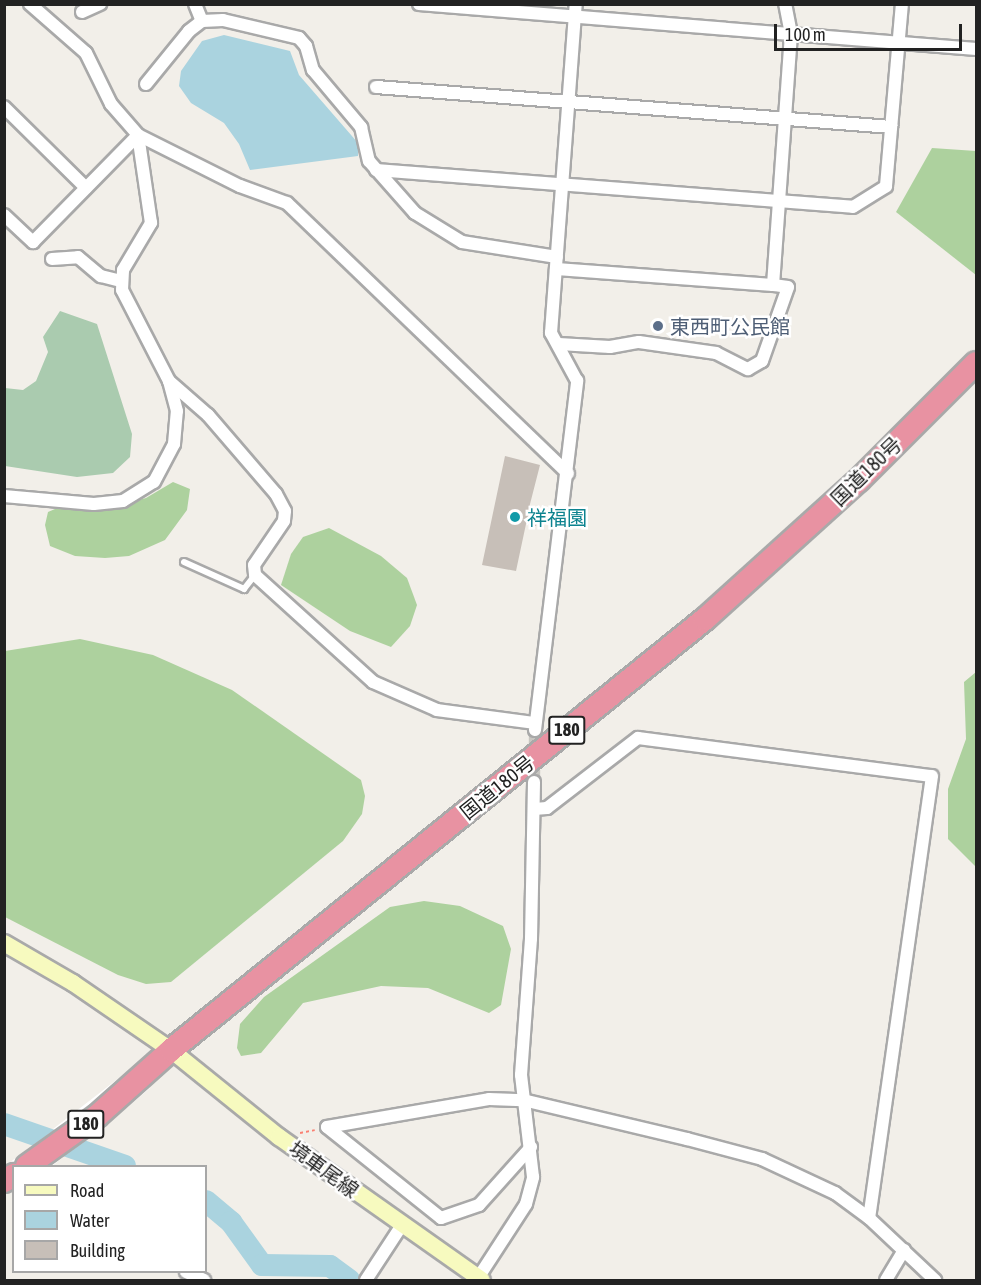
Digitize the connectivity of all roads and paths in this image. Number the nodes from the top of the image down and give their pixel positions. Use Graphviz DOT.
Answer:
graph roads {
  1 [pos="30,4"];
  2 [pos="100,4"];
  3 [pos="195,4"];
  4 [pos="419,4"];
  5 [pos="576,4"];
  6 [pos="785,4"];
  7 [pos="902,4"];
  8 [pos="82,12"];
  9 [pos="575,18"];
  10 [pos="202,21"];
  11 [pos="791,34"];
  12 [pos="899,42"];
  13 [pos="976,49"];
  14 [pos="146,84"];
  15 [pos="376,87"];
  16 [pos="569,103"];
  17 [pos="4,107"];
  18 [pos="783,119"];
  19 [pos="891,127"];
  20 [pos="138,135"];
  21 [pos="376,170"];
  22 [pos="563,184"];
  23 [pos="86,188"];
  24 [pos="781,201"];
  25 [pos="4,215"];
  26 [pos="51,259"];
  27 [pos="557,263"];
  28 [pos="121,280"];
  29 [pos="773,285"];
  30 [pos="560,344"];
  31 [pos="976,363"];
  32 [pos="169,381"];
  33 [pos="568,473"];
  34 [pos="4,496"];
  35 [pos="184,562"];
  36 [pos="255,575"];
  37 [pos="534,782"];
  38 [pos="534,809"];
  39 [pos="4,943"];
  40 [pos="171,1050"];
  41 [pos="523,1100"];
  42 [pos="327,1127"];
  43 [pos="279,1137"];
  44 [pos="531,1147"];
  45 [pos="30,1165"];
  46 [pos="869,1218"];
  47 [pos="402,1225"];
  48 [pos="904,1250"];
  49 [pos="188,1273"];
  50 [pos="480,1279"];
  51 [pos="204,1281"];
  52 [pos="366,1281"];
  53 [pos="886,1281"];
  54 [pos="935,1281"];
  1 -- 20 [label="street"];
  2 -- 8 [label="street"];
  3 -- 10 [label="street"];
  4 -- 9 [label="street"];
  5 -- 9 [label="street"];
  6 -- 11 [label="street"];
  7 -- 12 [label="street"];
  9 -- 11 [label="street"];
  9 -- 16 [label="street"];
  10 -- 14 [label="street"];
  10 -- 21 [label="street"];
  11 -- 12 [label="street"];
  11 -- 18 [label="street"];
  12 -- 13 [label="street"];
  12 -- 19 [label="street"];
  15 -- 16 [label="street"];
  16 -- 18 [label="street"];
  16 -- 22 [label="street"];
  17 -- 23 [label="street"];
  18 -- 19 [label="street"];
  18 -- 24 [label="street"];
  19 -- 24 [label="street"];
  20 -- 23 [label="street"];
  20 -- 28 [label="street"];
  20 -- 33 [label="street"];
  21 -- 22 [label="street"];
  21 -- 27 [label="street"];
  22 -- 24 [label="street"];
  22 -- 27 [label="street"];
  23 -- 25 [label="street"];
  24 -- 29 [label="street"];
  26 -- 28 [label="street"];
  27 -- 29 [label="street"];
  27 -- 30 [label="street"];
  28 -- 32 [label="street"];
  29 -- 30 [label="street"];
  30 -- 33 [label="street"];
  31 -- 40 [label="highway, 国道180号 / 180"];
  32 -- 34 [label="street"];
  32 -- 36 [label="street"];
  33 -- 36 [label="street"];
  35 -- 36 [label="lane"];
  37 -- 38 [label="street"];
  38 -- 41 [label="street"];
  38 -- 46 [label="street"];
  39 -- 40 [label="main road, 境車尾線"];
  40 -- 43 [label="main road, 境車尾線"];
  40 -- 45 [label="highway, 国道180号 / 180"];
  41 -- 42 [label="street"];
  41 -- 44 [label="street"];
  41 -- 46 [label="street"];
  42 -- 43 [label="path"];
  42 -- 44 [label="street"];
  43 -- 47 [label="main road, 境車尾線"];
  44 -- 50 [label="street"];
  46 -- 48 [label="street"];
  47 -- 50 [label="main road, 境車尾線"];
  47 -- 52 [label="street"];
  48 -- 53 [label="street"];
  48 -- 54 [label="street"];
  49 -- 51 [label="street"];
}
